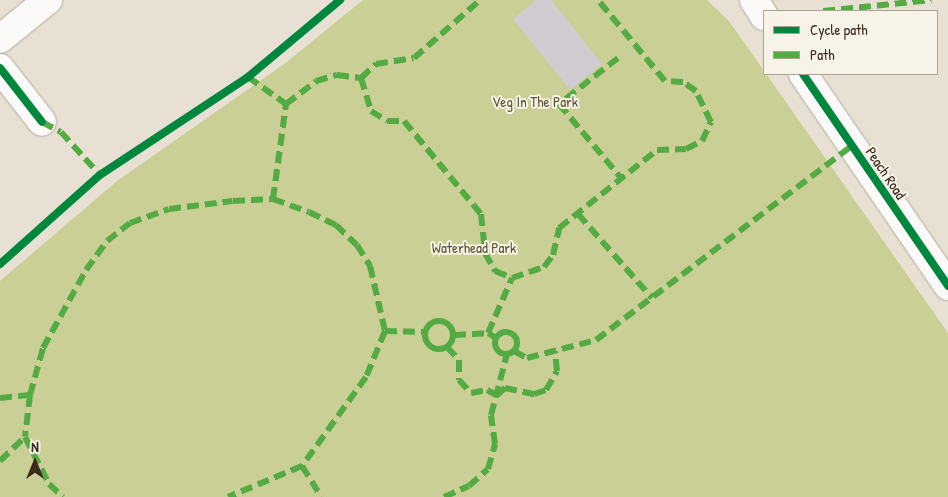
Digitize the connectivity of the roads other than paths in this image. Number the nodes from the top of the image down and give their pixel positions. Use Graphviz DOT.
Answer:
graph roads {
  1 [pos="48,0"];
  2 [pos="754,0"];
  3 [pos="763,14"];
  4 [pos="0,39"];
  5 [pos="0,68"];
  6 [pos="804,75"];
  7 [pos="42,122"];
  8 [pos="948,286"];
  1 -- 4 [label="street"];
  2 -- 3 [label="street"];
  5 -- 7 [label="street"];
  6 -- 8 [label="street, Peach Road"];
}
